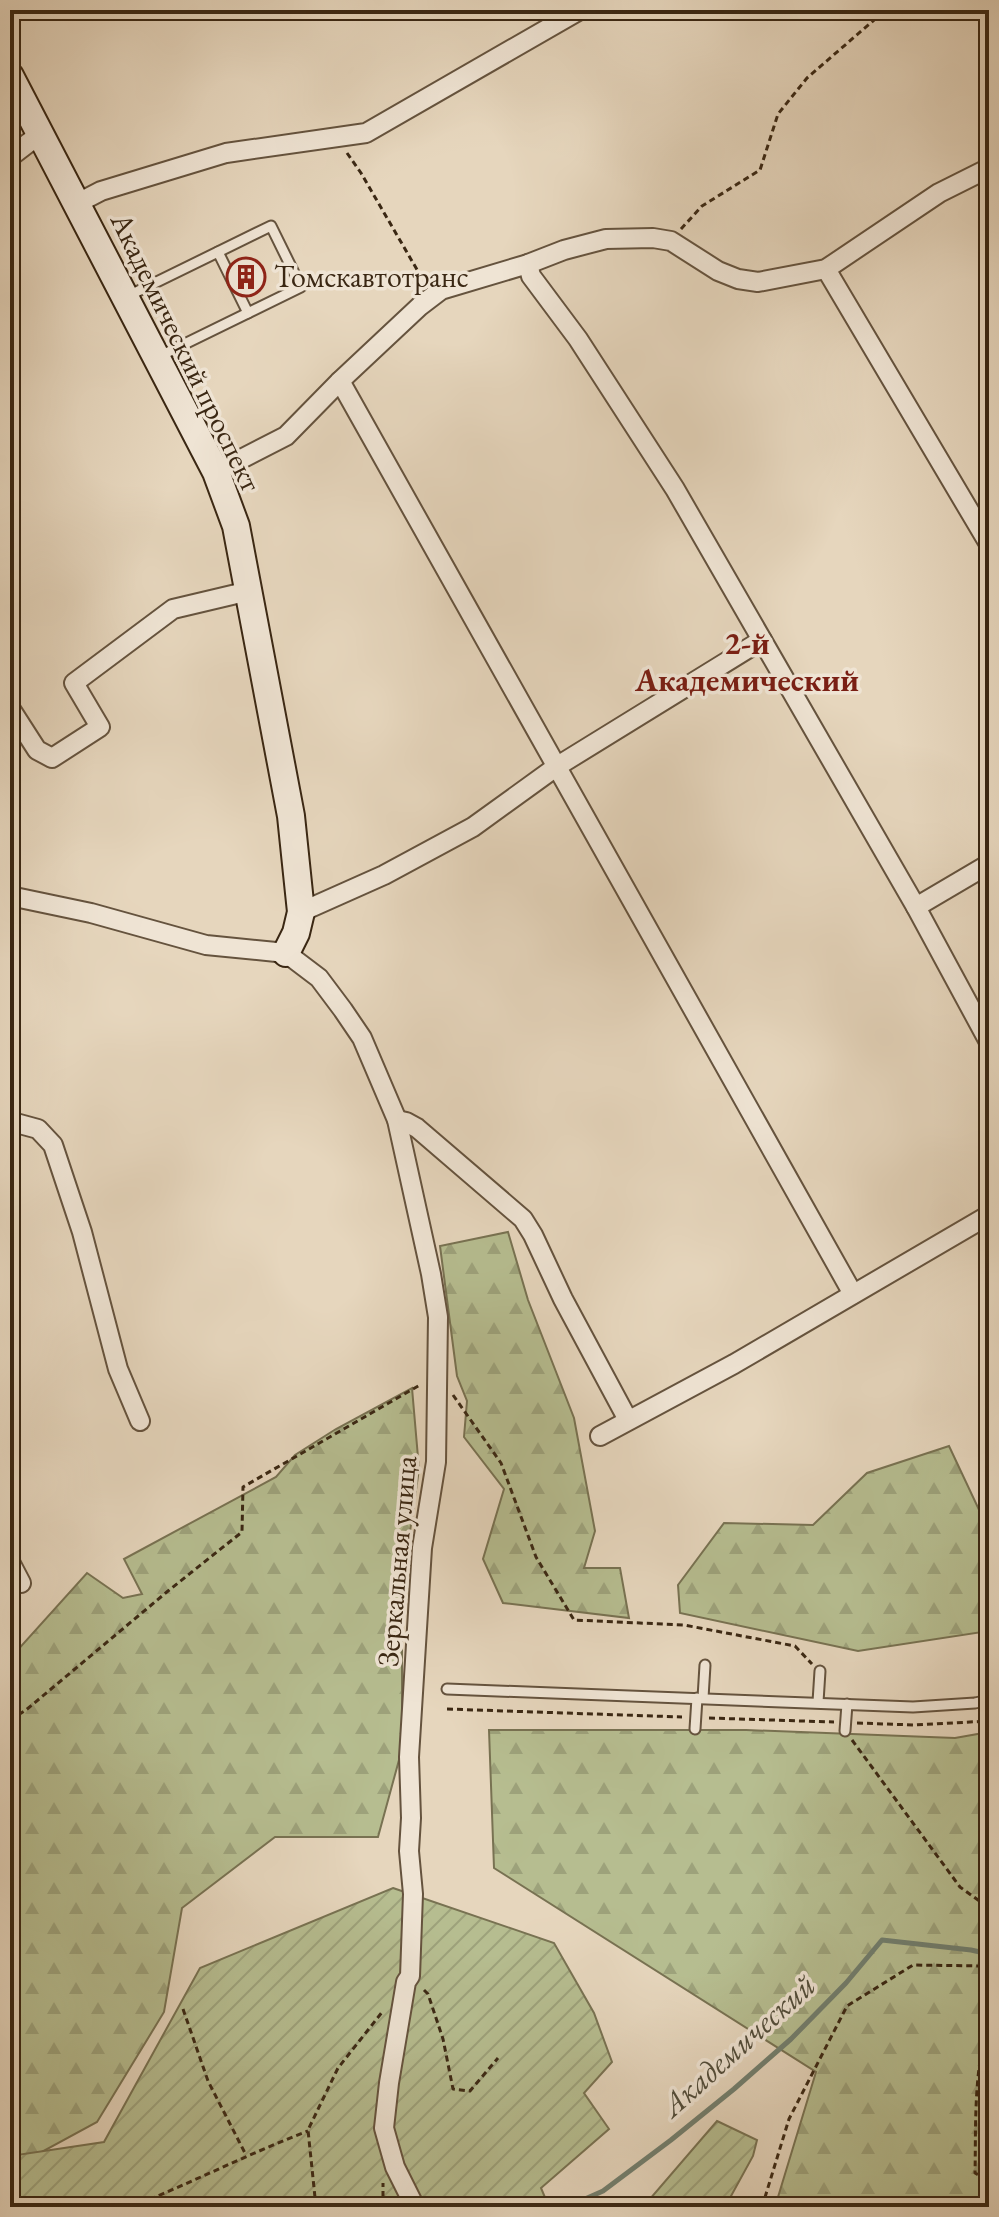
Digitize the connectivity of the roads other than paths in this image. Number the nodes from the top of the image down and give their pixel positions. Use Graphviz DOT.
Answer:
graph roads {
  1 [pos="17,10"];
  2 [pos="580,10"];
  3 [pos="10,14"];
  4 [pos="10,76"];
  5 [pos="40,134"];
  6 [pos="10,157"];
  7 [pos="989,168"];
  8 [pos="76,204"];
  9 [pos="218,252"];
  10 [pos="528,264"];
  11 [pos="826,269"];
  12 [pos="125,297"];
  13 [pos="248,313"];
  14 [pos="157,358"];
  15 [pos="340,381"];
  16 [pos="216,472"];
  17 [pos="989,544"];
  18 [pos="249,591"];
  19 [pos="762,640"];
  20 [pos="10,708"];
  21 [pos="556,767"];
  22 [pos="989,864"];
  23 [pos="10,896"];
  24 [pos="916,907"];
  25 [pos="301,912"];
  26 [pos="286,953"];
  27 [pos="989,1042"];
  28 [pos="397,1120"];
  29 [pos="10,1124"];
  30 [pos="989,1215"];
  31 [pos="853,1294"];
  32 [pos="628,1420"];
  33 [pos="140,1421"];
  34 [pos="600,1436"];
  35 [pos="10,1562"];
  36 [pos="21,1583"];
  37 [pos="705,1665"];
  38 [pos="820,1671"];
  39 [pos="447,1689"];
  40 [pos="700,1698"];
  41 [pos="989,1700"];
  42 [pos="818,1702"];
  43 [pos="847,1704"];
  44 [pos="845,1726"];
  45 [pos="695,1729"];
  46 [pos="415,2207"];
  1 -- 3 [label="street"];
  2 -- 8 [label="street"];
  4 -- 5 [label="street, Академический проспект"];
  5 -- 6 [label="street"];
  5 -- 8 [label="street, Академический проспект"];
  7 -- 11 [label="street"];
  8 -- 12 [label="street, Академический проспект"];
  9 -- 12 [label="lane"];
  9 -- 13 [label="lane"];
  9 -- 13 [label="lane"];
  10 -- 11 [label="street"];
  10 -- 15 [label="street"];
  10 -- 19 [label="street"];
  11 -- 17 [label="street"];
  12 -- 14 [label="street, Академический проспект"];
  13 -- 14 [label="lane"];
  14 -- 16 [label="street, Академический проспект"];
  15 -- 16 [label="street"];
  15 -- 21 [label="street"];
  16 -- 18 [label="street, Академический проспект"];
  18 -- 20 [label="street"];
  18 -- 25 [label="street, Академический проспект"];
  19 -- 21 [label="street"];
  19 -- 24 [label="street"];
  21 -- 25 [label="street"];
  21 -- 31 [label="street"];
  22 -- 24 [label="street"];
  23 -- 26 [label="street"];
  24 -- 27 [label="street"];
  25 -- 26 [label="street, Академический проспект"];
  26 -- 28 [label="street, Зеркальная улица"];
  28 -- 32 [label="street"];
  28 -- 46 [label="street, Зеркальная улица"];
  29 -- 33 [label="street"];
  30 -- 31 [label="street"];
  31 -- 32 [label="street"];
  32 -- 34 [label="street"];
  35 -- 36 [label="street"];
  37 -- 40 [label="lane"];
  38 -- 42 [label="lane"];
  39 -- 40 [label="lane"];
  40 -- 42 [label="lane"];
  40 -- 45 [label="lane"];
  41 -- 43 [label="lane"];
  42 -- 43 [label="lane"];
  43 -- 44 [label="lane"];
}
